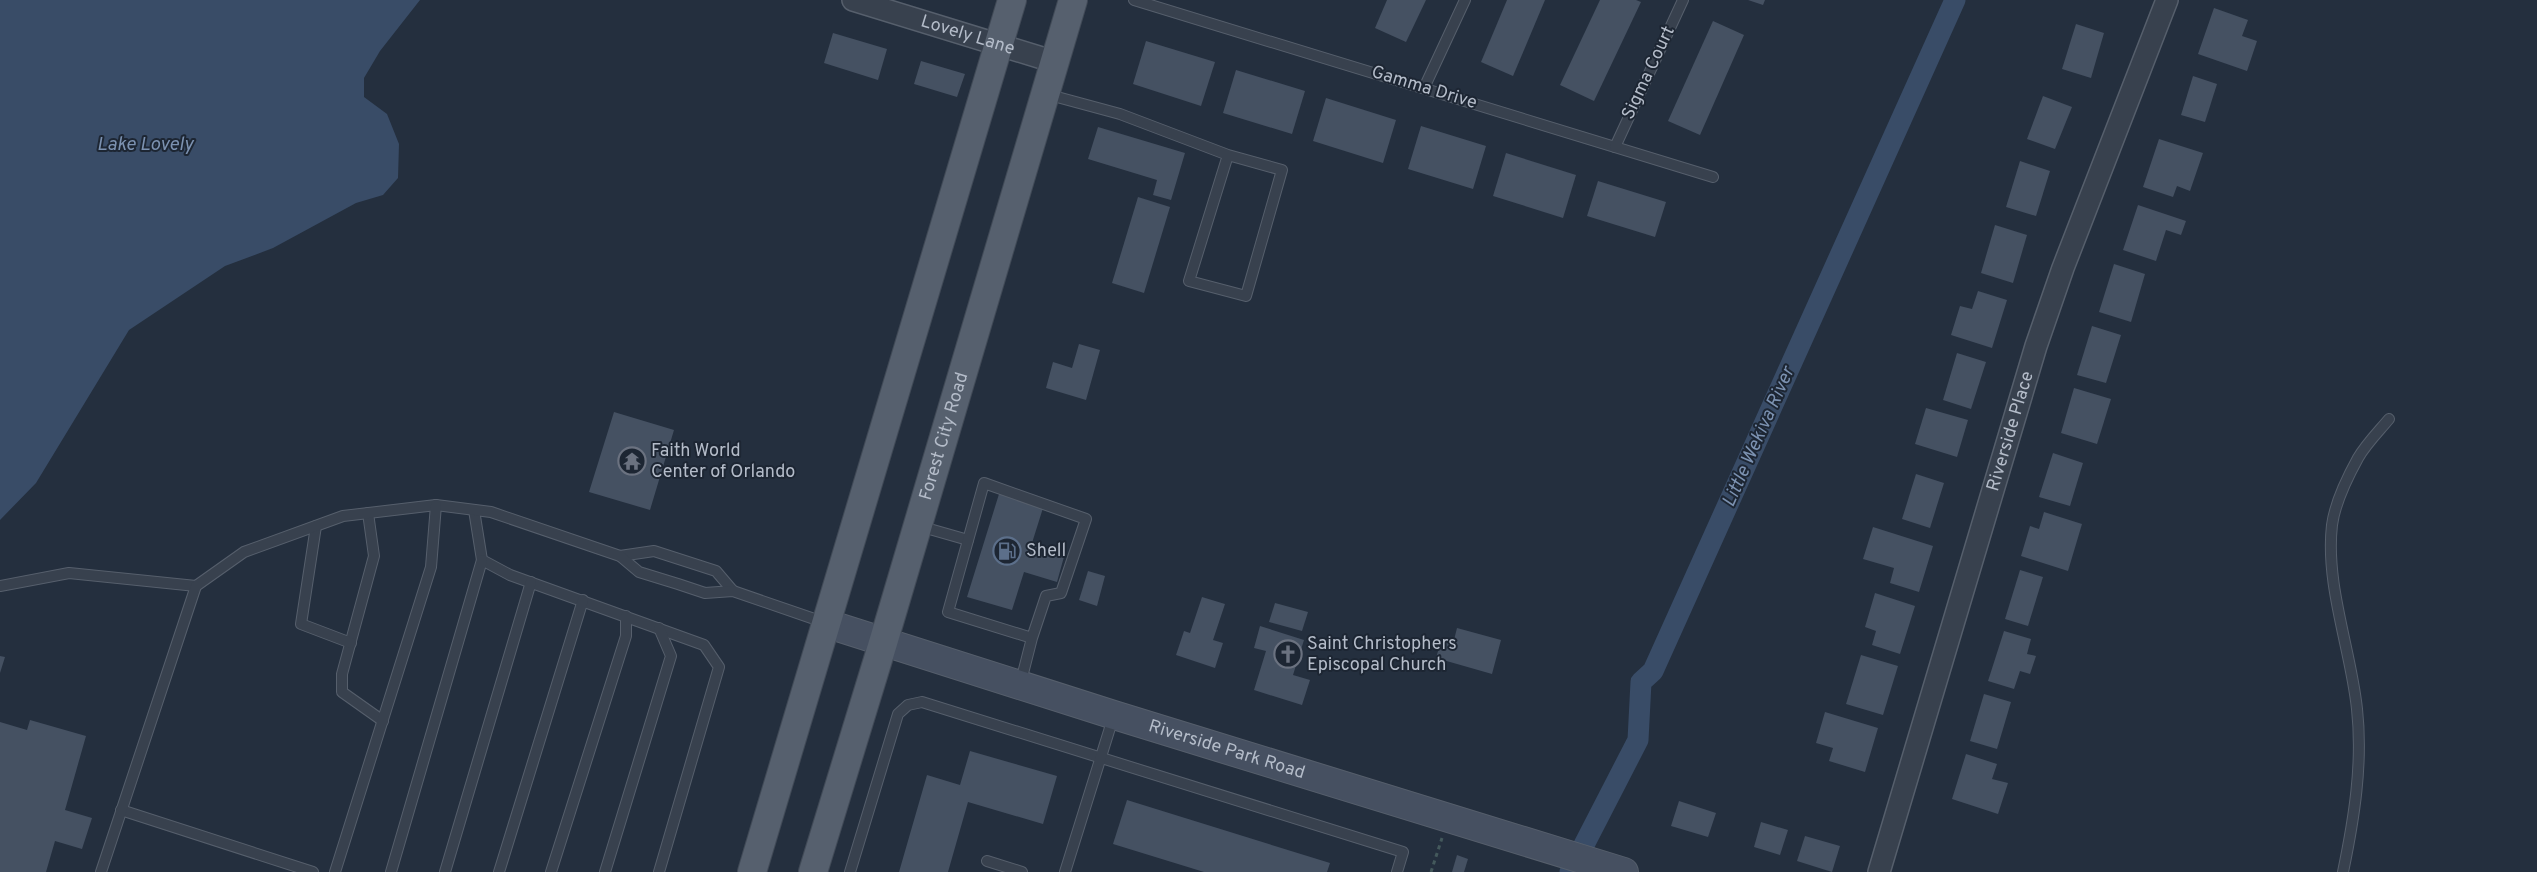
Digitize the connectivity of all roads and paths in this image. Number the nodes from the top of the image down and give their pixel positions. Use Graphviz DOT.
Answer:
graph roads {
  1 [pos="853,0"];
  2 [pos="1012,0"];
  3 [pos="1073,0"];
  4 [pos="1134,0"];
  5 [pos="1465,0"];
  6 [pos="1683,0"];
  7 [pos="2167,0"];
  8 [pos="999,45"];
  9 [pos="1055,62"];
  10 [pos="1424,88"];
  11 [pos="1045,93"];
  12 [pos="1615,147"];
  13 [pos="1228,155"];
  14 [pos="1714,177"];
  15 [pos="2389,419"];
  16 [pos="436,505"];
  17 [pos="474,510"];
  18 [pos="368,513"];
  19 [pos="917,525"];
  20 [pos="316,526"];
  21 [pos="968,540"];
  22 [pos="620,556"];
  23 [pos="482,560"];
  24 [pos="532,582"];
  25 [pos="0,586"];
  26 [pos="196,586"];
  27 [pos="733,591"];
  28 [pos="583,600"];
  29 [pos="626,616"];
  30 [pos="828,624"];
  31 [pos="659,628"];
  32 [pos="1032,638"];
  33 [pos="350,643"];
  34 [pos="883,643"];
  35 [pos="1020,686"];
  36 [pos="1114,715"];
  37 [pos="383,721"];
  38 [pos="1101,757"];
  39 [pos="121,810"];
  40 [pos="1449,816"];
  41 [pos="987,861"];
  42 [pos="101,872"];
  43 [pos="313,872"];
  44 [pos="336,872"];
  45 [pos="390,872"];
  46 [pos="445,872"];
  47 [pos="499,872"];
  48 [pos="551,872"];
  49 [pos="606,872"];
  50 [pos="659,872"];
  51 [pos="752,872"];
  52 [pos="813,872"];
  53 [pos="850,872"];
  54 [pos="1022,872"];
  55 [pos="1065,872"];
  56 [pos="1397,872"];
  57 [pos="1431,872"];
  58 [pos="1624,872"];
  59 [pos="1879,872"];
  60 [pos="2343,872"];
  1 -- 8 [label="street, Lovely Lane"];
  2 -- 8 [label="main road"];
  3 -- 9 [label="main road, Forest City Road"];
  4 -- 10 [label="lane, Gamma Drive"];
  5 -- 10 [label="lane"];
  6 -- 12 [label="lane, Sigma Court"];
  7 -- 59 [label="street, Riverside Place"];
  8 -- 9 [label="street, Lovely Lane"];
  8 -- 30 [label="main road"];
  9 -- 11 [label="main road, Forest City Road"];
  10 -- 12 [label="lane, Gamma Drive"];
  11 -- 13 [label="lane"];
  11 -- 19 [label="main road, Forest City Road"];
  12 -- 14 [label="lane, Gamma Drive"];
  13 -- 13 [label="lane"];
  15 -- 60 [label="lane"];
  16 -- 17 [label="lane"];
  16 -- 18 [label="lane"];
  16 -- 37 [label="lane"];
  17 -- 22 [label="lane"];
  17 -- 23 [label="lane"];
  18 -- 20 [label="lane"];
  18 -- 33 [label="lane"];
  19 -- 21 [label="lane"];
  19 -- 34 [label="main road, Forest City Road"];
  20 -- 26 [label="lane"];
  20 -- 33 [label="lane"];
  21 -- 32 [label="lane"];
  21 -- 32 [label="lane"];
  22 -- 27 [label="lane"];
  22 -- 27 [label="lane"];
  23 -- 24 [label="lane"];
  23 -- 45 [label="lane"];
  24 -- 28 [label="lane"];
  24 -- 46 [label="lane"];
  25 -- 26 [label="lane"];
  26 -- 39 [label="lane"];
  27 -- 30 [label="lane"];
  28 -- 29 [label="lane"];
  28 -- 47 [label="lane"];
  29 -- 31 [label="lane"];
  29 -- 48 [label="lane"];
  30 -- 34 [label="street, Riverside Park Road"];
  30 -- 51 [label="main road"];
  31 -- 49 [label="lane"];
  31 -- 50 [label="lane"];
  32 -- 35 [label="lane"];
  33 -- 37 [label="lane"];
  34 -- 35 [label="street, Riverside Park Road"];
  34 -- 52 [label="main road, Forest City Road"];
  35 -- 36 [label="street, Riverside Park Road"];
  36 -- 38 [label="lane"];
  36 -- 40 [label="street, Riverside Park Road"];
  37 -- 44 [label="lane"];
  38 -- 53 [label="lane"];
  38 -- 55 [label="lane"];
  38 -- 56 [label="lane"];
  39 -- 42 [label="lane"];
  39 -- 43 [label="lane"];
  40 -- 57 [label="path"];
  40 -- 58 [label="street, Riverside Park Road"];
  41 -- 54 [label="lane"];
}
